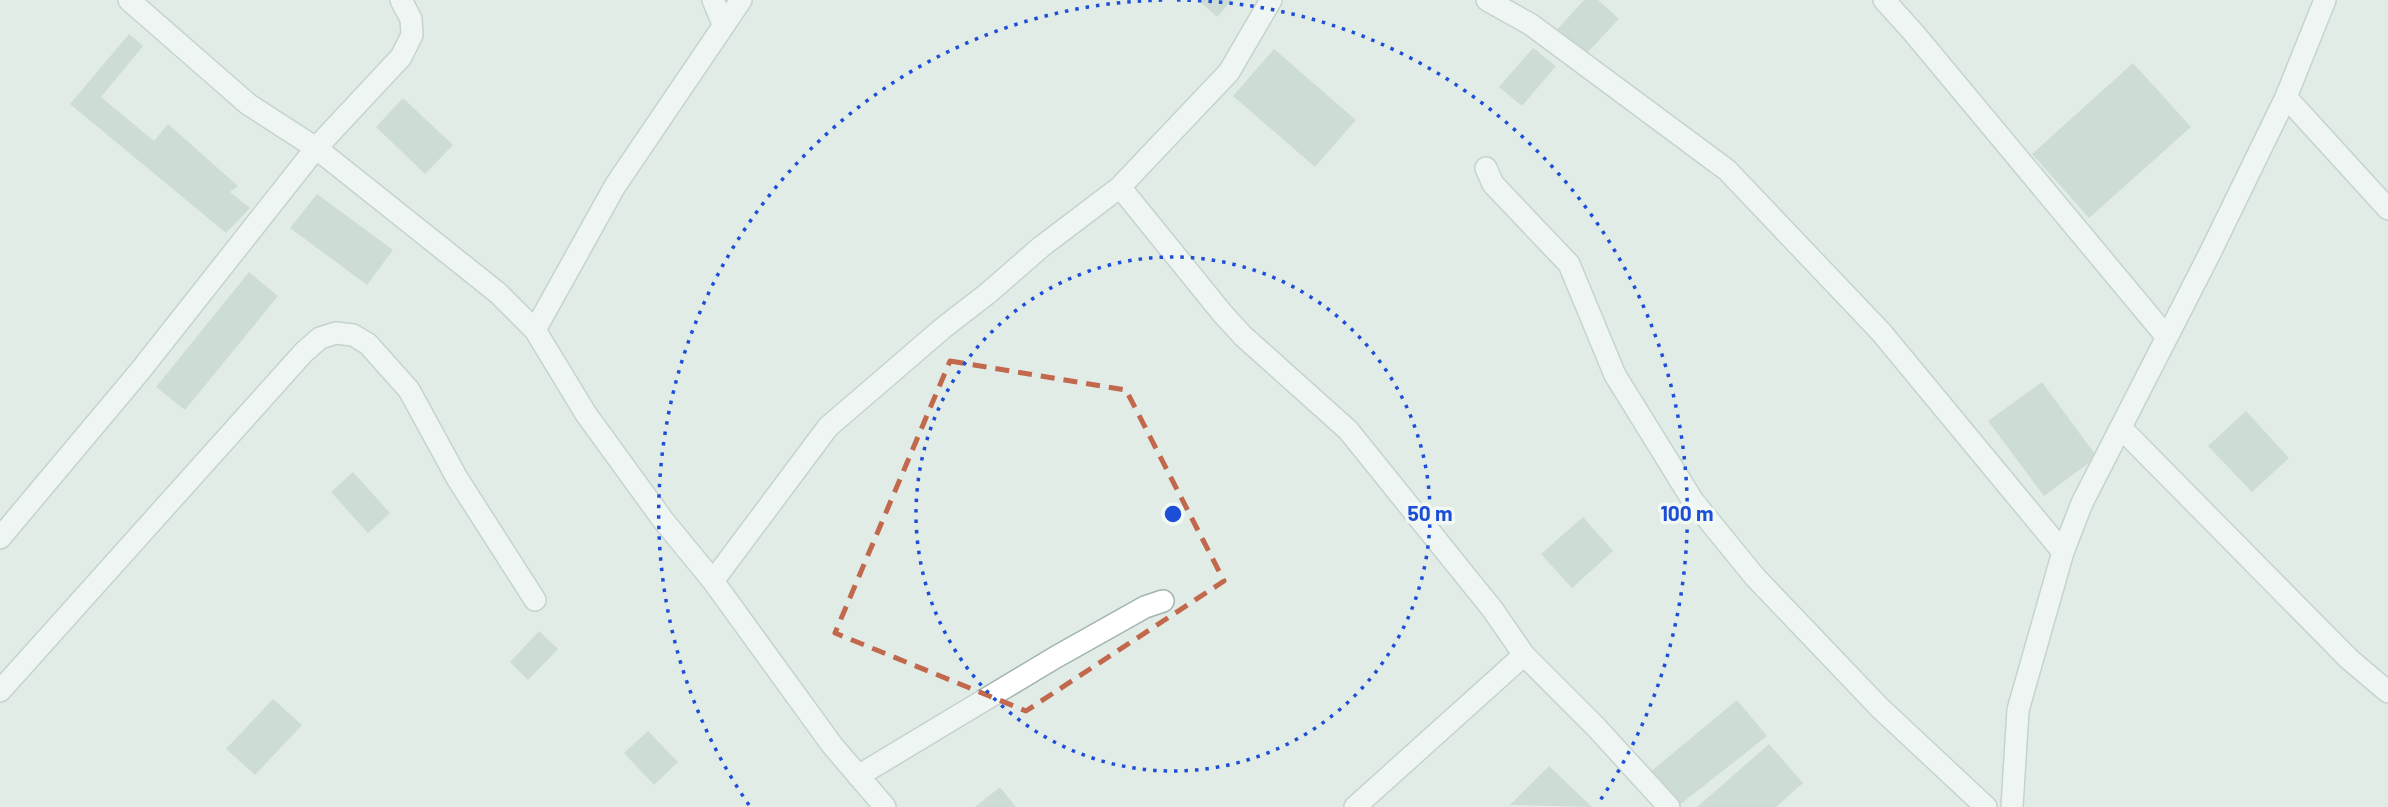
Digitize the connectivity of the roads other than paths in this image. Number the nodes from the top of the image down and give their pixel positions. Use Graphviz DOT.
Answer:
graph roads {
  1 [pos="129,0"];
  2 [pos="401,0"];
  3 [pos="713,0"];
  4 [pos="740,0"];
  5 [pos="1271,0"];
  6 [pos="1487,0"];
  7 [pos="1884,0"];
  8 [pos="2325,0"];
  9 [pos="723,24"];
  10 [pos="2286,97"];
  11 [pos="316,148"];
  12 [pos="1486,169"];
  13 [pos="1120,187"];
  14 [pos="2388,209"];
  15 [pos="535,330"];
  16 [pos="2166,336"];
  17 [pos="2121,428"];
  18 [pos="0,538"];
  19 [pos="2063,552"];
  20 [pos="713,581"];
  21 [pos="535,600"];
  22 [pos="1163,601"];
  23 [pos="1524,655"];
  24 [pos="0,691"];
  25 [pos="2388,692"];
  26 [pos="858,776"];
  27 [pos="885,807"];
  28 [pos="1355,807"];
  29 [pos="1669,807"];
  30 [pos="1986,807"];
  31 [pos="2012,807"];
  1 -- 11 [label="street"];
  2 -- 11 [label="street"];
  3 -- 9 [label="street"];
  4 -- 9 [label="street"];
  5 -- 13 [label="street"];
  6 -- 19 [label="street"];
  7 -- 16 [label="street"];
  8 -- 10 [label="street"];
  9 -- 15 [label="street"];
  10 -- 14 [label="street"];
  10 -- 16 [label="street"];
  11 -- 15 [label="street"];
  11 -- 18 [label="street"];
  12 -- 30 [label="street"];
  13 -- 20 [label="street"];
  13 -- 23 [label="street"];
  15 -- 20 [label="street"];
  16 -- 17 [label="street"];
  17 -- 19 [label="street"];
  17 -- 25 [label="street"];
  19 -- 31 [label="street"];
  20 -- 26 [label="street"];
  21 -- 24 [label="street"];
  22 -- 26 [label="street"];
  23 -- 28 [label="street"];
  23 -- 29 [label="street"];
  26 -- 27 [label="street"];
}
